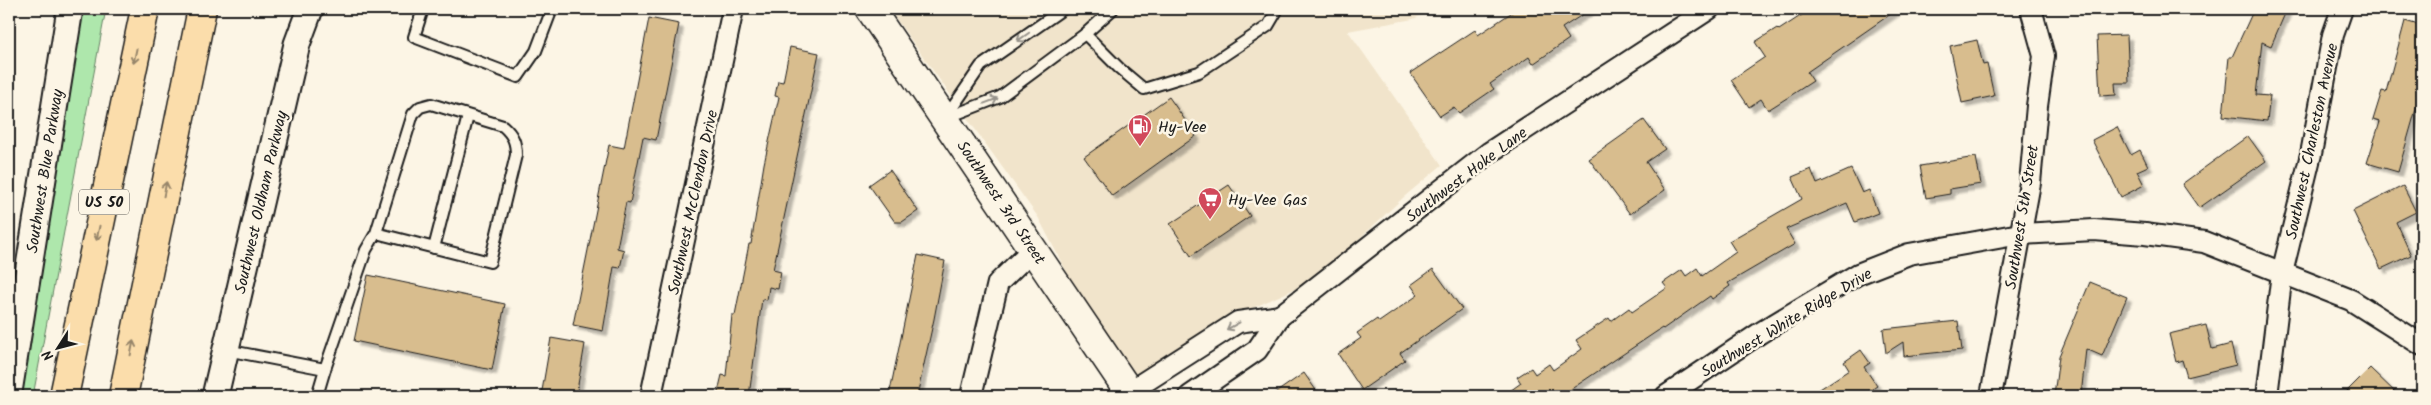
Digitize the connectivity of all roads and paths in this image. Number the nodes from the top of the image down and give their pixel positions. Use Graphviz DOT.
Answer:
graph roads {
  1 [pos="70,9"];
  2 [pos="145,9"];
  3 [pos="202,9"];
  4 [pos="215,9"];
  5 [pos="310,9"];
  6 [pos="423,9"];
  7 [pos="552,9"];
  8 [pos="733,9"];
  9 [pos="870,9"];
  10 [pos="1063,9"];
  11 [pos="1113,9"];
  12 [pos="1278,9"];
  13 [pos="1709,9"];
  14 [pos="2031,9"];
  15 [pos="2342,9"];
  16 [pos="1085,34"];
  17 [pos="190,64"];
  18 [pos="468,116"];
  19 [pos="946,118"];
  20 [pos="376,234"];
  21 [pos="2020,234"];
  22 [pos="434,248"];
  23 [pos="1033,249"];
  24 [pos="2282,273"];
  25 [pos="1280,316"];
  26 [pos="2422,345"];
  27 [pos="226,350"];
  28 [pos="324,369"];
  29 [pos="9,392"];
  30 [pos="1131,394"];
  31 [pos="64,396"];
  32 [pos="122,396"];
  33 [pos="215,396"];
  34 [pos="317,396"];
  35 [pos="651,396"];
  36 [pos="971,396"];
  37 [pos="1190,396"];
  38 [pos="1666,396"];
  39 [pos="1991,396"];
  40 [pos="2267,396"];
  1 -- 29 [label="street, Southwest Blue Parkway"];
  2 -- 31 [label="highway, US 50, one-way"];
  3 -- 17 [label="highway"];
  4 -- 17 [label="highway"];
  5 -- 27 [label="street, Southwest Oldham Parkway"];
  6 -- 7 [label="lane"];
  8 -- 35 [label="street, Southwest McClendon Drive"];
  9 -- 19 [label="main road, Southwest 3rd Street"];
  10 -- 19 [label="lane, one-way"];
  11 -- 16 [label="lane"];
  12 -- 16 [label="lane"];
  13 -- 25 [label="street, Southwest Hoke Lane"];
  14 -- 21 [label="street, Southwest 5th Street"];
  15 -- 24 [label="street, Southwest Charleston Avenue"];
  19 -- 16 [label="lane, one-way"];
  32 -- 17 [label="highway, one-way"];
  18 -- 20 [label="lane"];
  18 -- 22 [label="lane"];
  18 -- 22 [label="lane"];
  19 -- 23 [label="main road, Southwest 3rd Street"];
  20 -- 22 [label="lane"];
  20 -- 28 [label="lane"];
  21 -- 24 [label="street, Southwest White Ridge Drive"];
  21 -- 38 [label="street, Southwest White Ridge Drive"];
  21 -- 39 [label="street, Southwest 5th Street"];
  23 -- 30 [label="main road, Southwest 3rd Street"];
  23 -- 36 [label="street"];
  24 -- 26 [label="street, Southwest White Ridge Drive"];
  24 -- 40 [label="street, Southwest Charleston Avenue"];
  25 -- 30 [label="street, Southwest Hoke Lane, one-way"];
  25 -- 37 [label="street, Southwest Hoke Lane"];
  27 -- 28 [label="lane"];
  27 -- 33 [label="street, Southwest Oldham Parkway"];
  28 -- 34 [label="lane"];
}
